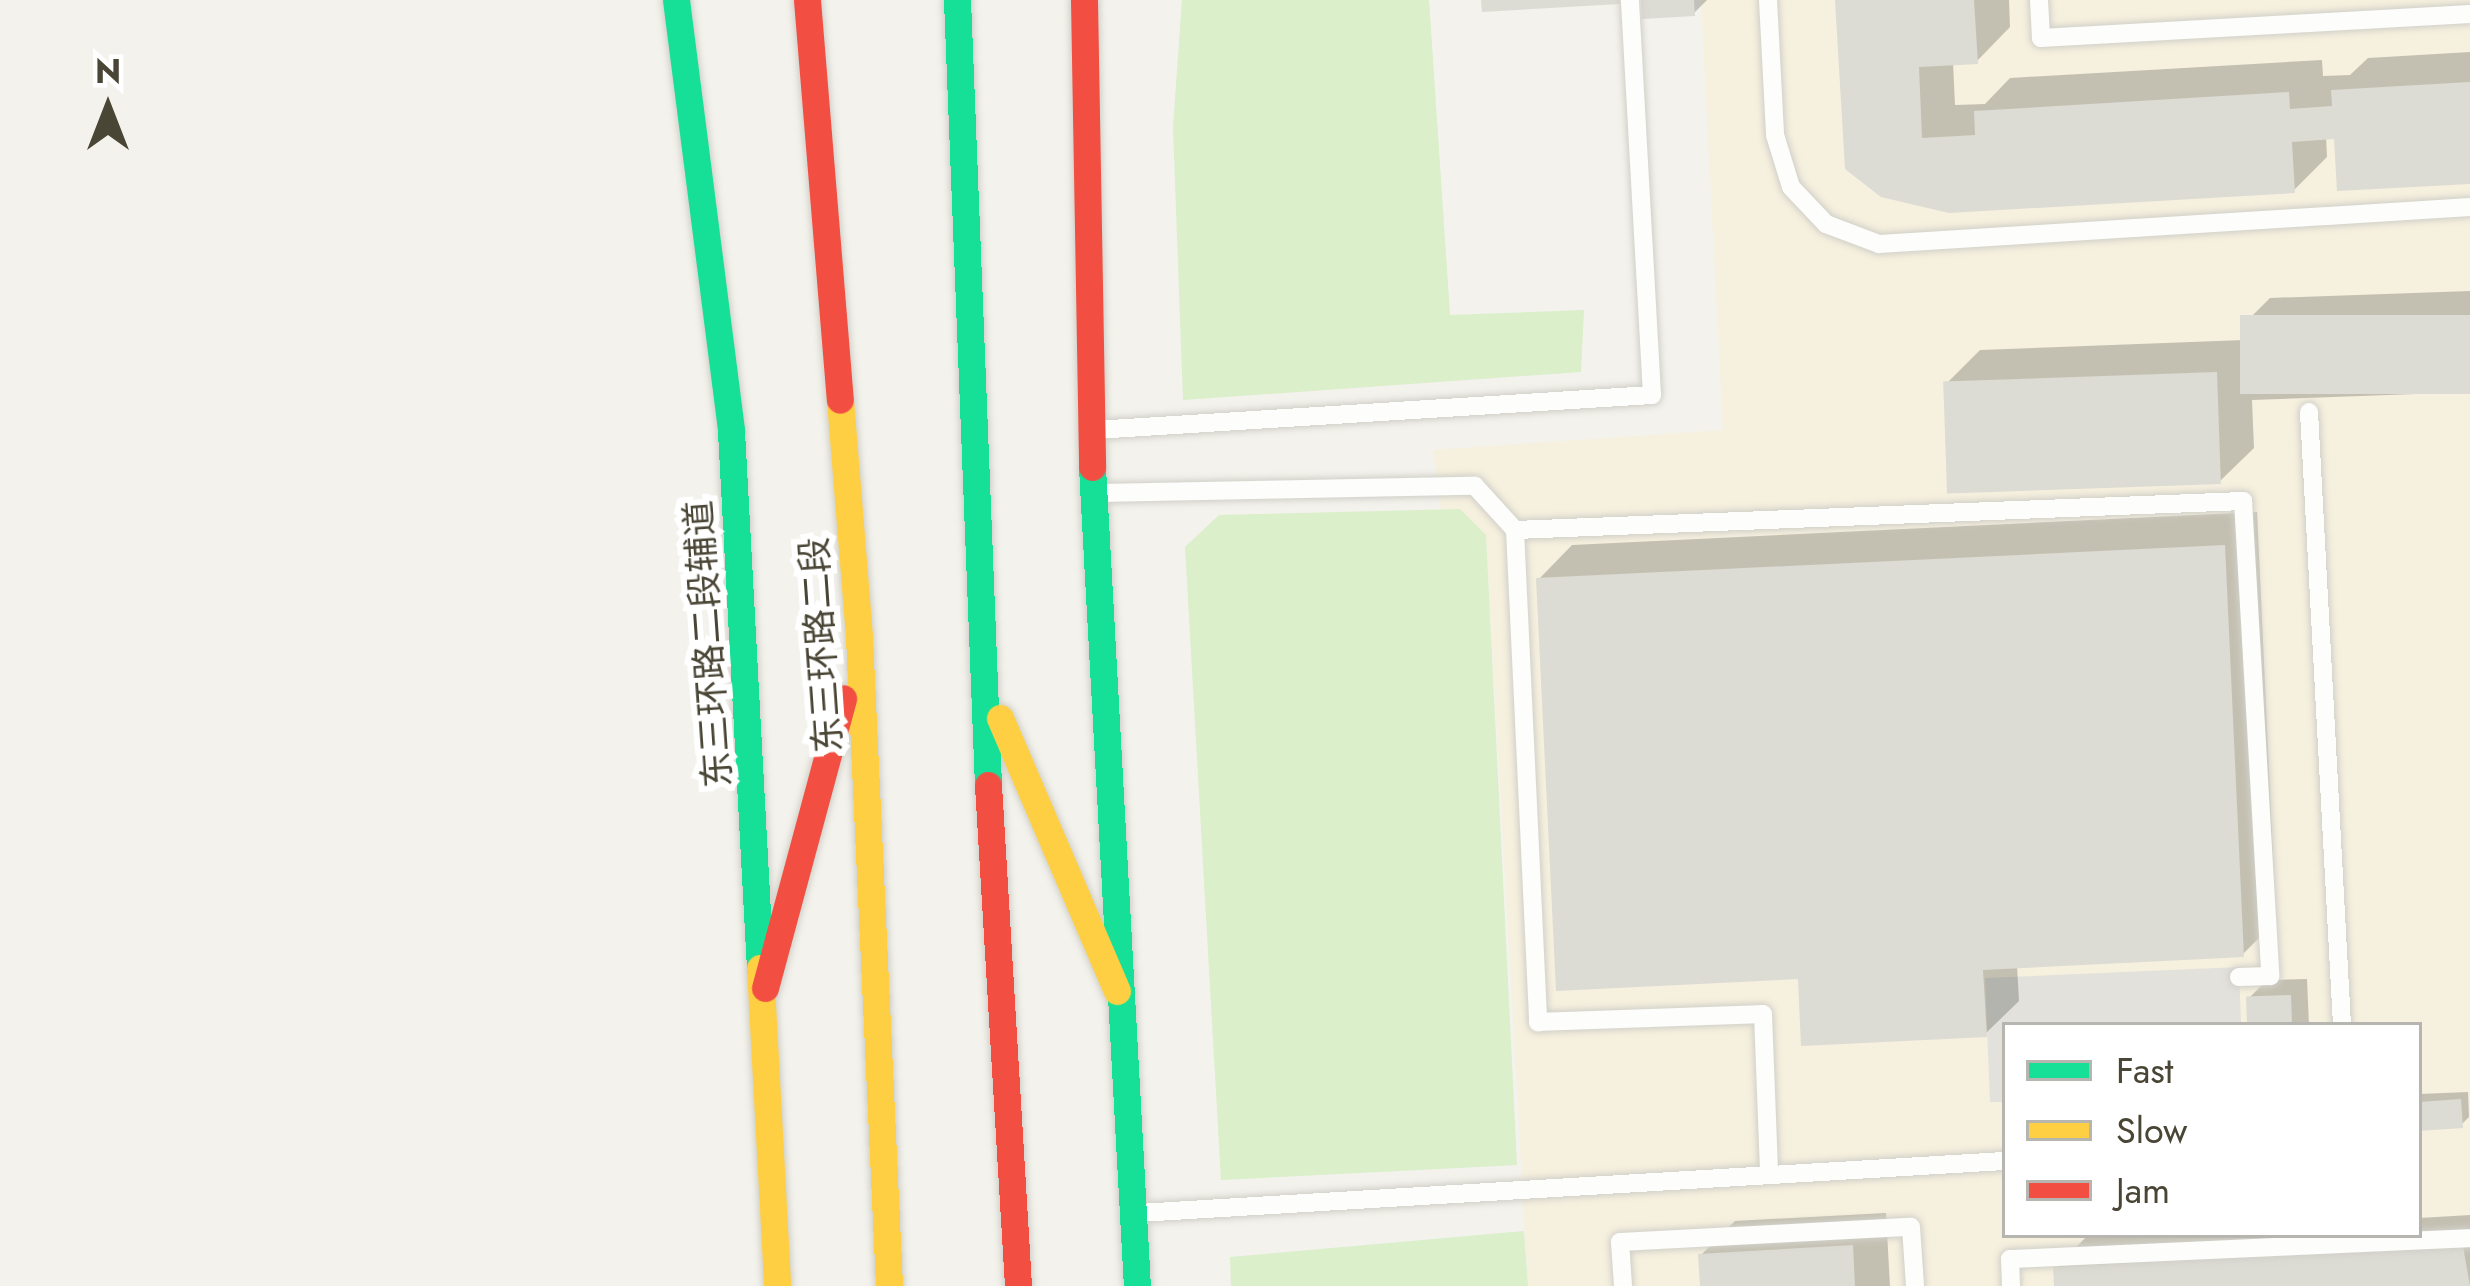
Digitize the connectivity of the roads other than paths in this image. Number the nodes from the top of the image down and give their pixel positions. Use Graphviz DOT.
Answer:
graph roads {
  1 [pos="676,0"];
  2 [pos="807,0"];
  3 [pos="957,0"];
  4 [pos="1084,0"];
  5 [pos="1630,0"];
  6 [pos="1768,0"];
  7 [pos="2039,0"];
  8 [pos="2470,14"];
  9 [pos="2470,207"];
  10 [pos="2309,412"];
  11 [pos="1090,430"];
  12 [pos="1094,493"];
  13 [pos="1516,530"];
  14 [pos="859,637"];
  15 [pos="982,676"];
  16 [pos="2239,977"];
  17 [pos="766,988"];
  18 [pos="1117,991"];
  19 [pos="2342,1022"];
  20 [pos="2002,1161"];
  21 [pos="1769,1172"];
  22 [pos="1134,1214"];
  23 [pos="2470,1238"];
  24 [pos="777,1286"];
  25 [pos="890,1286"];
  26 [pos="1018,1286"];
  27 [pos="1137,1286"];
  28 [pos="1623,1286"];
  29 [pos="1915,1286"];
  30 [pos="2011,1286"];
  1 -- 17 [label="main road, 东三环路二段辅道"];
  2 -- 14 [label="main road, 东三环路二段"];
  3 -- 15 [label="main road"];
  4 -- 11 [label="main road"];
  5 -- 11 [label="lane"];
  6 -- 9 [label="lane"];
  7 -- 8 [label="lane"];
  10 -- 19 [label="lane"];
  11 -- 12 [label="main road"];
  12 -- 13 [label="lane"];
  12 -- 18 [label="main road"];
  13 -- 16 [label="lane"];
  13 -- 21 [label="lane"];
  14 -- 17 [label="main road"];
  14 -- 25 [label="main road, 东三环路二段"];
  15 -- 18 [label="main road"];
  15 -- 26 [label="main road"];
  17 -- 24 [label="main road, 东三环路二段辅道"];
  18 -- 22 [label="main road"];
  20 -- 21 [label="lane"];
  21 -- 22 [label="lane"];
  22 -- 27 [label="main road"];
  23 -- 30 [label="lane"];
  28 -- 29 [label="lane"];
}
